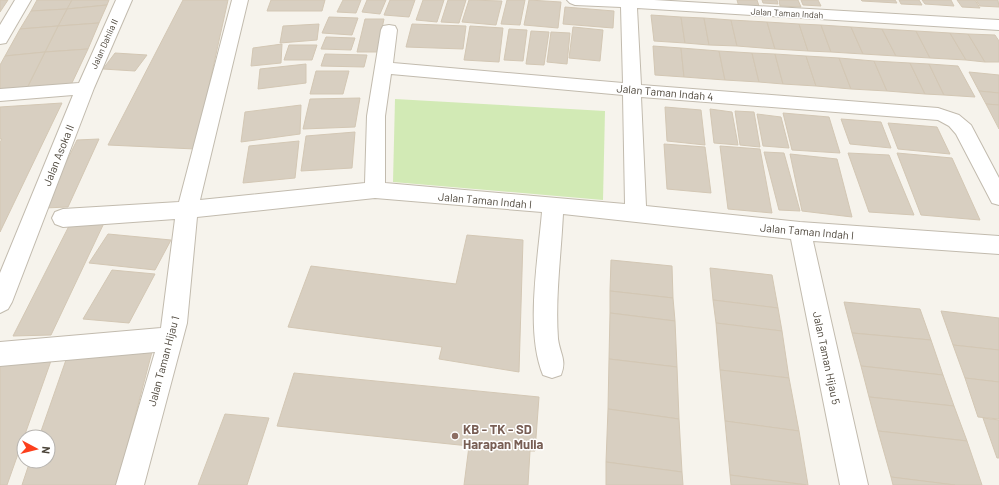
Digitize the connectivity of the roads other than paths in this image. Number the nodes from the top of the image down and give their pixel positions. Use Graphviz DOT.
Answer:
graph roads {
  1 [pos="23,0"];
  2 [pos="124,0"];
  3 [pos="240,0"];
  4 [pos="575,0"];
  5 [pos="629,2"];
  6 [pos="999,25"];
  7 [pos="389,30"];
  8 [pos="0,39"];
  9 [pos="383,68"];
  10 [pos="85,88"];
  11 [pos="633,90"];
  12 [pos="0,96"];
  13 [pos="375,190"];
  14 [pos="999,197"];
  15 [pos="553,205"];
  16 [pos="187,210"];
  17 [pos="636,215"];
  18 [pos="63,218"];
  19 [pos="800,231"];
  20 [pos="999,245"];
  21 [pos="0,302"];
  22 [pos="169,339"];
  23 [pos="0,354"];
  24 [pos="552,366"];
  25 [pos="130,485"];
  26 [pos="854,485"];
  1 -- 8 [label="street"];
  2 -- 10 [label="street, Jalan Dahlia II"];
  3 -- 16 [label="street"];
  4 -- 5 [label="street, Jalan Taman Indah"];
  5 -- 6 [label="street, Jalan Taman Indah"];
  5 -- 11 [label="street"];
  7 -- 9 [label="street"];
  9 -- 11 [label="street, Jalan Taman Indah 4"];
  9 -- 13 [label="street"];
  10 -- 12 [label="street"];
  10 -- 21 [label="street, Jalan Asoka II"];
  11 -- 14 [label="street, Jalan Taman Indah 4"];
  11 -- 17 [label="street"];
  13 -- 15 [label="street, Jalan Taman Indah I"];
  13 -- 16 [label="street, Jalan Taman Indah I"];
  15 -- 17 [label="street, Jalan Taman Indah I"];
  15 -- 24 [label="street"];
  16 -- 18 [label="street, Jalan Taman Indah I"];
  16 -- 22 [label="street, Jalan Taman Hijau 1"];
  17 -- 19 [label="street, Jalan Taman Indah I"];
  19 -- 20 [label="street, Jalan Taman Indah I"];
  19 -- 26 [label="street, Jalan Taman Hijau 5"];
  22 -- 23 [label="street"];
  22 -- 25 [label="street, Jalan Taman Hijau 1"];
}
